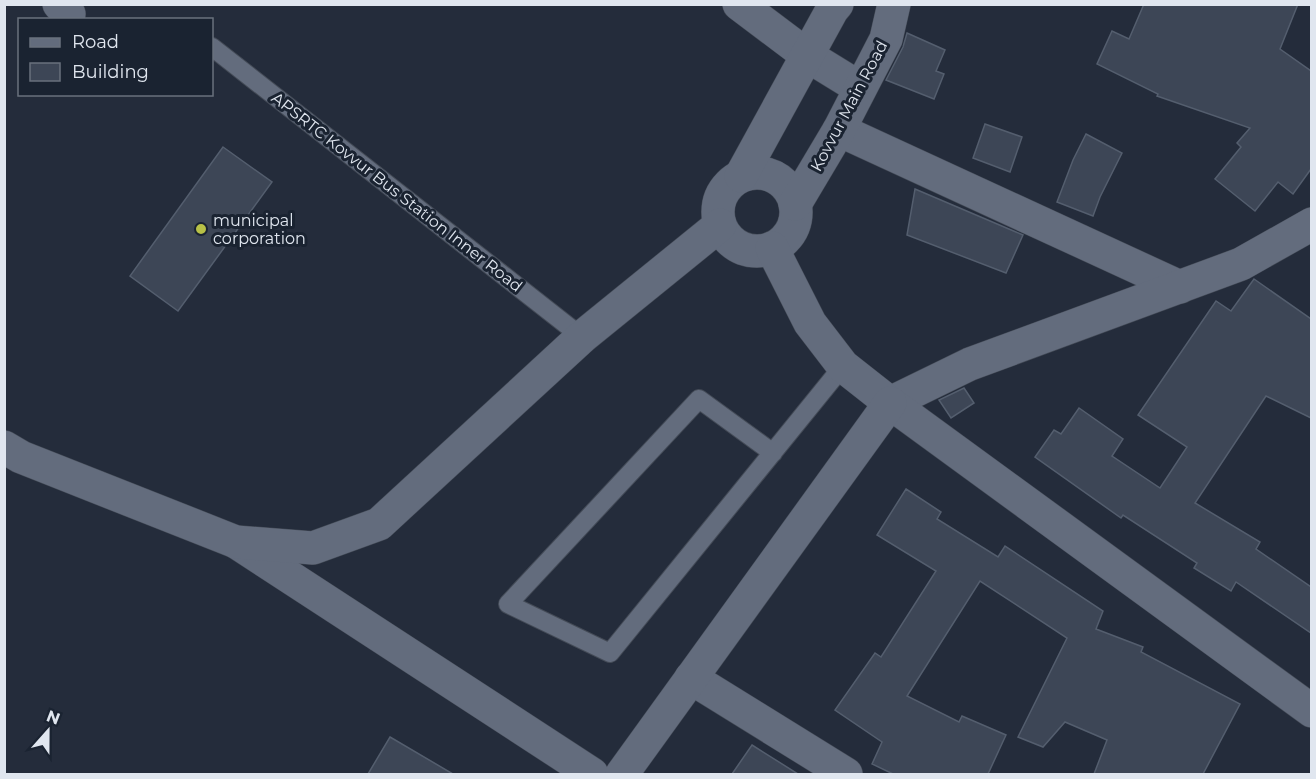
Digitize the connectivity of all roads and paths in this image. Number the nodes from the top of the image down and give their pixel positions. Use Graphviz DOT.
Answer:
graph roads {
  1 [pos="739,4"];
  2 [pos="837,4"];
  3 [pos="894,4"];
  4 [pos="213,47"];
  5 [pos="808,56"];
  6 [pos="860,88"];
  7 [pos="838,130"];
  8 [pos="741,176"];
  9 [pos="795,204"];
  10 [pos="1311,224"];
  11 [pos="720,225"];
  12 [pos="772,248"];
  13 [pos="1180,286"];
  14 [pos="582,337"];
  15 [pos="843,366"];
  16 [pos="890,403"];
  17 [pos="4,447"];
  18 [pos="773,453"];
  19 [pos="236,542"];
  20 [pos="691,678"];
  21 [pos="1311,711"];
  22 [pos="592,774"];
  23 [pos="622,774"];
  24 [pos="846,774"];
  1 -- 5 [label="street"];
  2 -- 5 [label="street"];
  3 -- 6 [label="street, Kovvur Main Road"];
  4 -- 14 [label="lane, APSRTC Kovvur Bus Station Inner Road"];
  5 -- 6 [label="street"];
  5 -- 8 [label="street"];
  6 -- 7 [label="street, Kovvur Main Road"];
  7 -- 9 [label="street, Kovvur Main Road"];
  7 -- 13 [label="street"];
  8 -- 9 [label="street"];
  8 -- 11 [label="street"];
  9 -- 12 [label="street"];
  10 -- 13 [label="street"];
  11 -- 12 [label="street"];
  11 -- 14 [label="street"];
  12 -- 15 [label="street"];
  13 -- 16 [label="street"];
  14 -- 19 [label="street"];
  15 -- 16 [label="street"];
  15 -- 18 [label="lane"];
  16 -- 20 [label="street"];
  16 -- 21 [label="street"];
  17 -- 19 [label="street"];
  18 -- 18 [label="lane"];
  19 -- 22 [label="street"];
  20 -- 23 [label="street"];
  20 -- 24 [label="street"];
}
